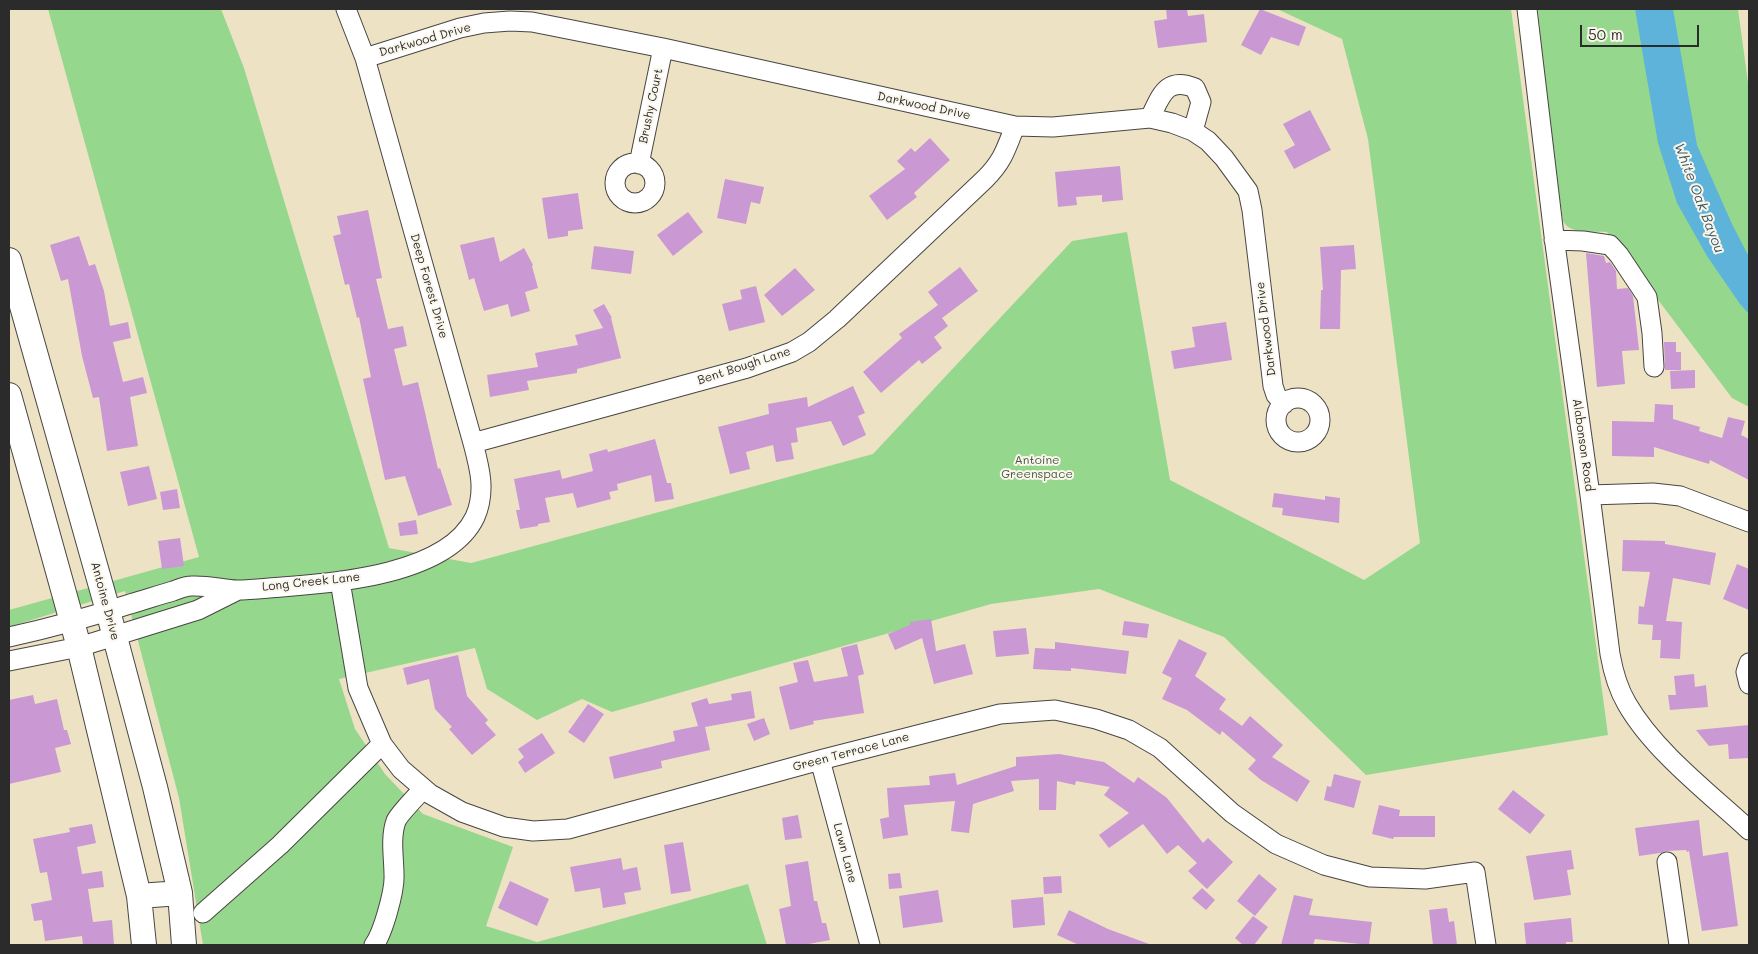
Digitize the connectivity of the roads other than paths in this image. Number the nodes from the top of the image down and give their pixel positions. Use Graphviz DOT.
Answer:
graph roads {
  1 [pos="346,9"];
  2 [pos="1527,9"];
  3 [pos="663,48"];
  4 [pos="365,58"];
  5 [pos="1150,118"];
  6 [pos="1015,126"];
  7 [pos="1193,132"];
  8 [pos="639,164"];
  9 [pos="1554,240"];
  10 [pos="9,260"];
  11 [pos="1654,367"];
  12 [pos="47,395"];
  13 [pos="10,400"];
  14 [pos="1284,404"];
  15 [pos="473,443"];
  16 [pos="1590,495"];
  17 [pos="1749,522"];
  18 [pos="440,552"];
  19 [pos="340,581"];
  20 [pos="238,590"];
  21 [pos="108,611"];
  22 [pos="72,621"];
  23 [pos="114,636"];
  24 [pos="9,637"];
  25 [pos="79,647"];
  26 [pos="9,662"];
  27 [pos="1749,663"];
  28 [pos="1749,684"];
  29 [pos="382,744"];
  30 [pos="820,760"];
  31 [pos="423,789"];
  32 [pos="1749,830"];
  33 [pos="1667,862"];
  34 [pos="180,893"];
  35 [pos="139,896"];
  36 [pos="203,913"];
  37 [pos="144,945"];
  38 [pos="184,945"];
  39 [pos="374,945"];
  40 [pos="870,945"];
  41 [pos="1486,945"];
  42 [pos="1679,945"];
  1 -- 4 [label="street, Deep Forest Drive"];
  2 -- 9 [label="street, Alabonson Road"];
  3 -- 4 [label="street, Darkwood Drive"];
  3 -- 6 [label="street, Darkwood Drive"];
  3 -- 8 [label="street, Brushy Court"];
  4 -- 15 [label="street, Deep Forest Drive"];
  5 -- 6 [label="street, Darkwood Drive"];
  5 -- 7 [label="street, Darkwood Drive"];
  5 -- 7 [label="street"];
  6 -- 15 [label="street, Bent Bough Lane"];
  7 -- 14 [label="street, Darkwood Drive"];
  9 -- 11 [label="street"];
  9 -- 16 [label="street, Alabonson Road"];
  10 -- 12 [label="main road, Antoine Drive"];
  12 -- 13 [label="main road"];
  12 -- 21 [label="main road, Antoine Drive"];
  13 -- 22 [label="main road"];
  15 -- 18 [label="street, Deep Forest Drive"];
  16 -- 17 [label="street"];
  16 -- 32 [label="street, Alabonson Road"];
  18 -- 19 [label="street, Long Creek Lane"];
  19 -- 20 [label="street, Long Creek Lane"];
  19 -- 29 [label="street, Green Terrace Lane"];
  20 -- 21 [label="street, Long Creek Lane"];
  20 -- 23 [label="street, Long Creek Lane"];
  21 -- 22 [label="street, Long Creek Lane"];
  21 -- 23 [label="main road, Antoine Drive"];
  22 -- 24 [label="street, Long Creek Lane"];
  22 -- 25 [label="main road"];
  23 -- 25 [label="street, Long Creek Lane"];
  23 -- 34 [label="main road, Antoine Drive"];
  25 -- 26 [label="street, Long Creek Lane"];
  25 -- 35 [label="main road"];
  27 -- 28 [label="street"];
  29 -- 31 [label="street, Green Terrace Lane"];
  29 -- 36 [label="street"];
  30 -- 31 [label="street, Green Terrace Lane"];
  30 -- 40 [label="street, Lawn Lane"];
  30 -- 41 [label="street, Green Terrace Lane"];
  31 -- 39 [label="street"];
  33 -- 42 [label="street"];
  34 -- 35 [label="main road"];
  34 -- 38 [label="main road, Antoine Drive"];
  35 -- 37 [label="main road"];
}
